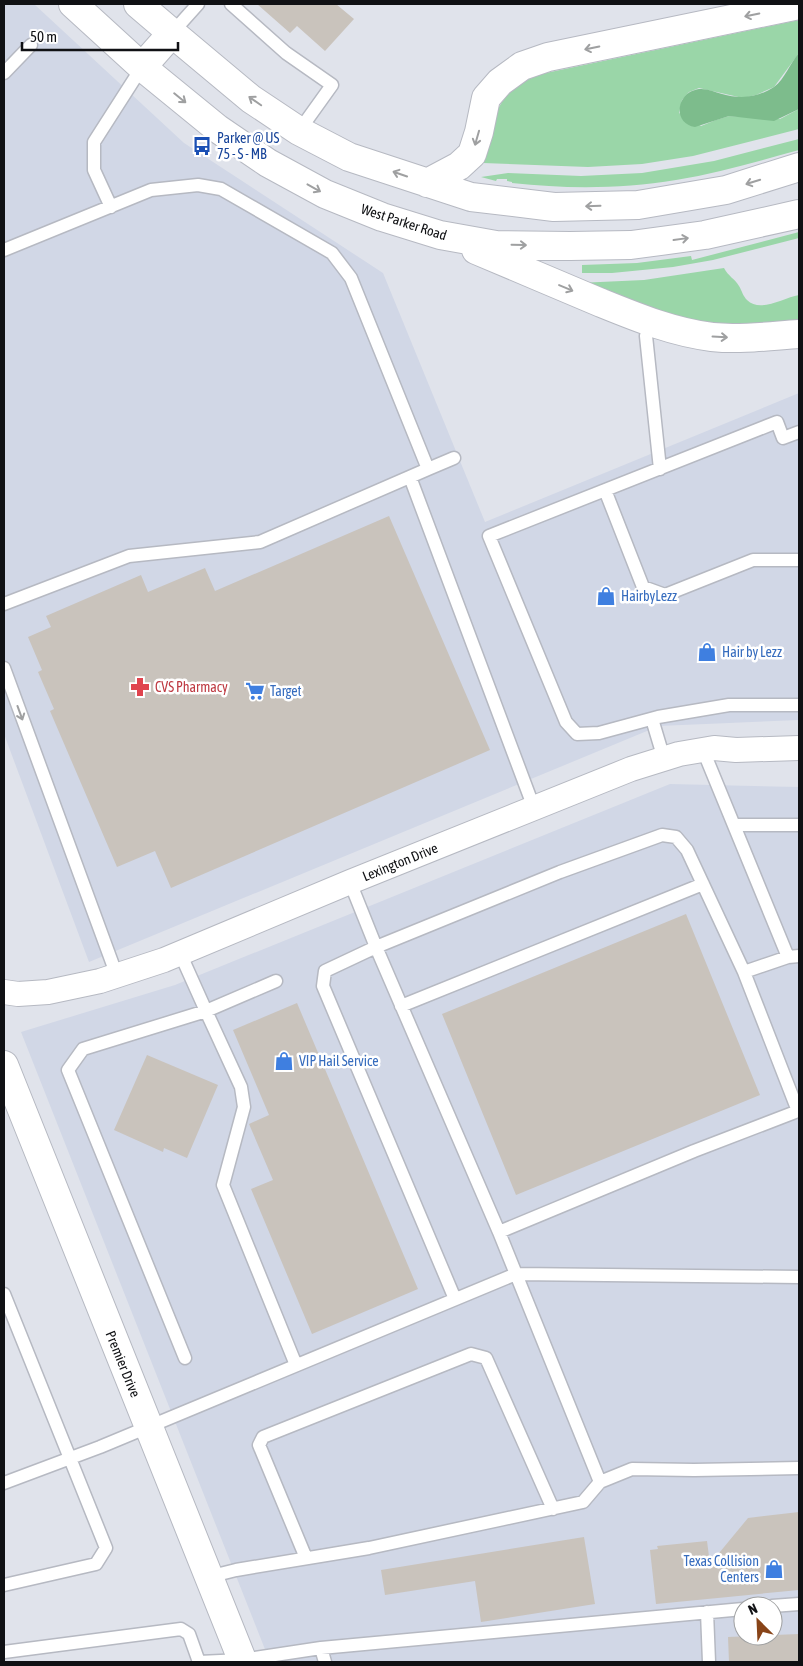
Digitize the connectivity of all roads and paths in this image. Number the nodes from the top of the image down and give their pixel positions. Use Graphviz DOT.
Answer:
graph roads {
  1 [pos="73,4"];
  2 [pos="138,4"];
  3 [pos="198,4"];
  4 [pos="230,4"];
  5 [pos="799,5"];
  6 [pos="172,34"];
  7 [pos="31,45"];
  8 [pos="142,67"];
  9 [pos="4,73"];
  10 [pos="299,131"];
  11 [pos="799,168"];
  12 [pos="427,183"];
  13 [pos="111,207"];
  14 [pos="799,214"];
  15 [pos="440,235"];
  16 [pos="4,250"];
  17 [pos="651,323"];
  18 [pos="799,334"];
  19 [pos="799,432"];
  20 [pos="454,458"];
  21 [pos="428,469"];
  22 [pos="660,469"];
  23 [pos="410,477"];
  24 [pos="605,490"];
  25 [pos="799,560"];
  26 [pos="4,604"];
  27 [pos="4,668"];
  28 [pos="799,705"];
  29 [pos="652,719"];
  30 [pos="799,748"];
  31 [pos="703,750"];
  32 [pos="664,758"];
  33 [pos="534,808"];
  34 [pos="735,825"];
  35 [pos="799,825"];
  36 [pos="350,882"];
  37 [pos="703,884"];
  38 [pos="376,947"];
  39 [pos="180,953"];
  40 [pos="794,957"];
  41 [pos="744,972"];
  42 [pos="117,976"];
  43 [pos="276,981"];
  44 [pos="4,992"];
  45 [pos="401,1006"];
  46 [pos="206,1011"];
  47 [pos="4,1065"];
  48 [pos="799,1111"];
  49 [pos="499,1232"];
  50 [pos="516,1274"];
  51 [pos="799,1277"];
  52 [pos="4,1294"];
  53 [pos="455,1299"];
  54 [pos="185,1358"];
  55 [pos="296,1365"];
  56 [pos="148,1427"];
  57 [pos="71,1459"];
  58 [pos="799,1468"];
  59 [pos="600,1482"];
  60 [pos="4,1483"];
  61 [pos="553,1508"];
  62 [pos="306,1558"];
  63 [pos="208,1577"];
  64 [pos="4,1585"];
  65 [pos="799,1604"];
  66 [pos="783,1605"];
  67 [pos="733,1609"];
  68 [pos="707,1612"];
  69 [pos="321,1648"];
  70 [pos="4,1652"];
  71 [pos="242,1661"];
  72 [pos="199,1662"];
  73 [pos="325,1662"];
  74 [pos="709,1662"];
  1 -- 8 [label="main road, West Parker Road"];
  2 -- 6 [label="main road"];
  3 -- 6 [label="lane"];
  4 -- 10 [label="lane"];
  5 -- 12 [label="main road, one-way"];
  6 -- 8 [label="main road"];
  10 -- 6 [label="main road, one-way"];
  7 -- 9 [label="lane"];
  8 -- 13 [label="lane"];
  8 -- 15 [label="main road, West Parker Road, one-way"];
  12 -- 10 [label="main road, one-way"];
  11 -- 12 [label="main road, one-way"];
  13 -- 16 [label="lane"];
  13 -- 21 [label="lane"];
  15 -- 14 [label="main road, West Parker Road, one-way"];
  15 -- 17 [label="main road, one-way"];
  17 -- 18 [label="main road, one-way"];
  17 -- 22 [label="lane"];
  19 -- 22 [label="lane"];
  20 -- 21 [label="lane"];
  21 -- 23 [label="lane"];
  22 -- 24 [label="lane"];
  23 -- 26 [label="lane"];
  23 -- 33 [label="lane"];
  24 -- 25 [label="lane"];
  24 -- 29 [label="lane"];
  27 -- 42 [label="lane, one-way"];
  28 -- 29 [label="lane"];
  29 -- 32 [label="lane"];
  30 -- 31 [label="street, Lexington Drive"];
  31 -- 32 [label="street, Lexington Drive"];
  31 -- 34 [label="lane"];
  32 -- 33 [label="street, Lexington Drive"];
  33 -- 36 [label="street, Lexington Drive"];
  34 -- 35 [label="lane"];
  34 -- 40 [label="lane"];
  36 -- 38 [label="lane"];
  36 -- 39 [label="street, Lexington Drive"];
  37 -- 38 [label="lane"];
  37 -- 41 [label="lane"];
  37 -- 45 [label="lane"];
  38 -- 45 [label="lane"];
  38 -- 53 [label="lane"];
  39 -- 42 [label="street, Lexington Drive"];
  39 -- 46 [label="lane"];
  40 -- 41 [label="lane"];
  41 -- 48 [label="lane"];
  42 -- 44 [label="street, Lexington Drive"];
  43 -- 46 [label="lane"];
  45 -- 49 [label="lane"];
  46 -- 54 [label="lane"];
  46 -- 55 [label="lane"];
  47 -- 56 [label="main road, Premier Drive"];
  48 -- 49 [label="lane"];
  49 -- 50 [label="lane"];
  50 -- 51 [label="lane"];
  50 -- 53 [label="lane"];
  50 -- 59 [label="lane"];
  52 -- 57 [label="lane"];
  53 -- 55 [label="lane"];
  55 -- 56 [label="lane"];
  56 -- 57 [label="lane"];
  56 -- 63 [label="main road, Premier Drive"];
  57 -- 60 [label="lane"];
  57 -- 64 [label="lane"];
  58 -- 59 [label="lane"];
  59 -- 61 [label="lane"];
  61 -- 62 [label="lane"];
  61 -- 62 [label="lane"];
  62 -- 63 [label="lane"];
  63 -- 71 [label="main road, Premier Drive"];
  65 -- 66 [label="lane"];
  67 -- 68 [label="lane"];
  68 -- 69 [label="lane"];
  68 -- 74 [label="lane"];
  69 -- 71 [label="lane"];
  69 -- 73 [label="lane"];
  70 -- 72 [label="lane"];
  71 -- 72 [label="lane"];
}
